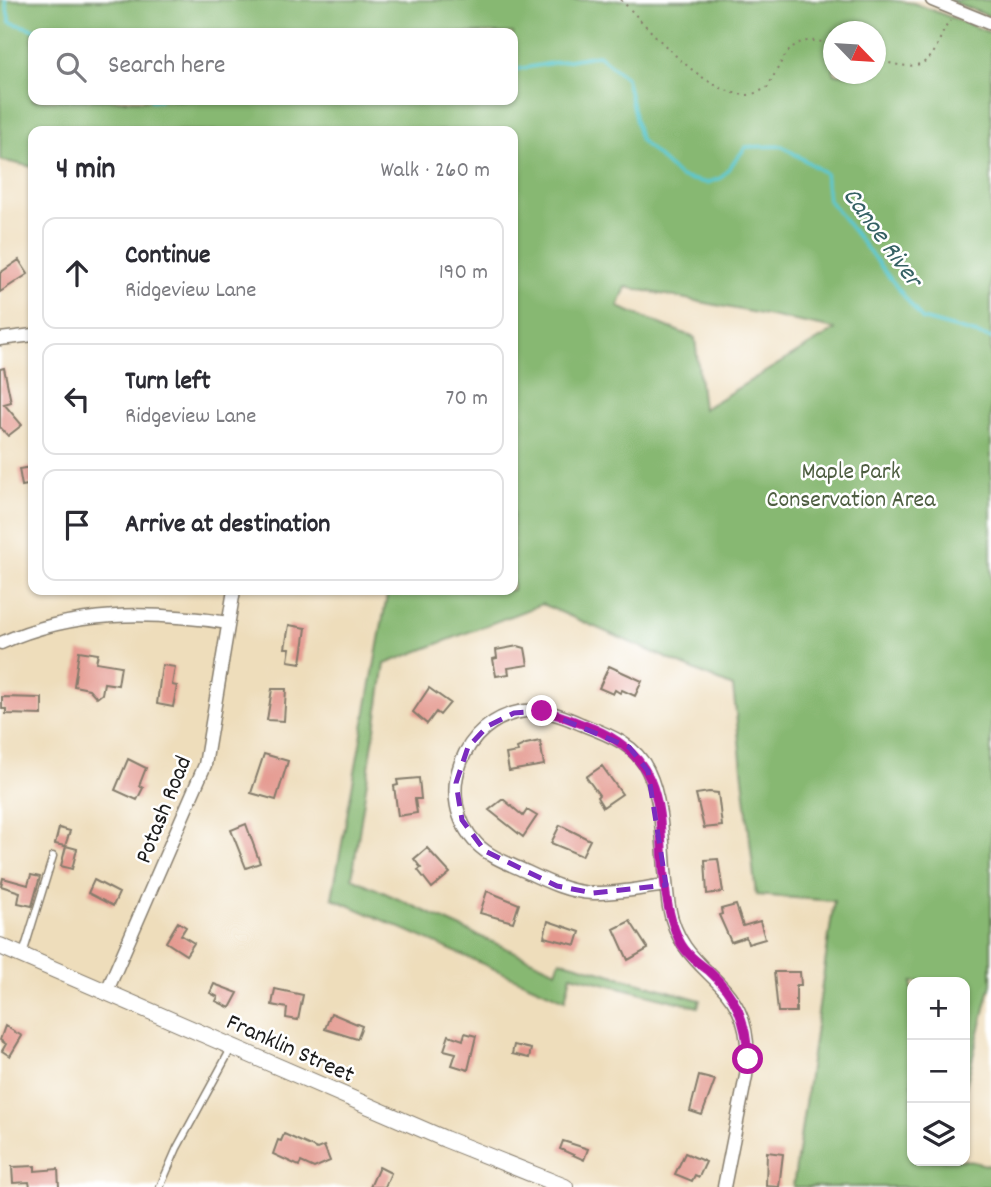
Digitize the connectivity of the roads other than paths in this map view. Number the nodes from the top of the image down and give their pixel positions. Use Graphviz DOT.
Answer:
graph roads {
  1 [pos="932,0"];
  2 [pos="991,24"];
  3 [pos="28,336"];
  4 [pos="0,339"];
  5 [pos="232,595"];
  6 [pos="228,623"];
  7 [pos="1,643"];
  8 [pos="53,856"];
  9 [pos="666,885"];
  10 [pos="0,946"];
  11 [pos="23,956"];
  12 [pos="106,993"];
  13 [pos="233,1046"];
  14 [pos="162,1186"];
  15 [pos="565,1187"];
  16 [pos="724,1187"];
  1 -- 2 [label="street"];
  3 -- 4 [label="street"];
  5 -- 6 [label="street, Potash Road"];
  6 -- 7 [label="street"];
  6 -- 12 [label="street, Potash Road"];
  8 -- 11 [label="lane"];
  9 -- 9 [label="street"];
  9 -- 16 [label="street"];
  10 -- 11 [label="street, Franklin Street"];
  11 -- 12 [label="street, Franklin Street"];
  12 -- 13 [label="street, Franklin Street"];
  13 -- 14 [label="lane"];
  13 -- 15 [label="street, Franklin Street"];
}
